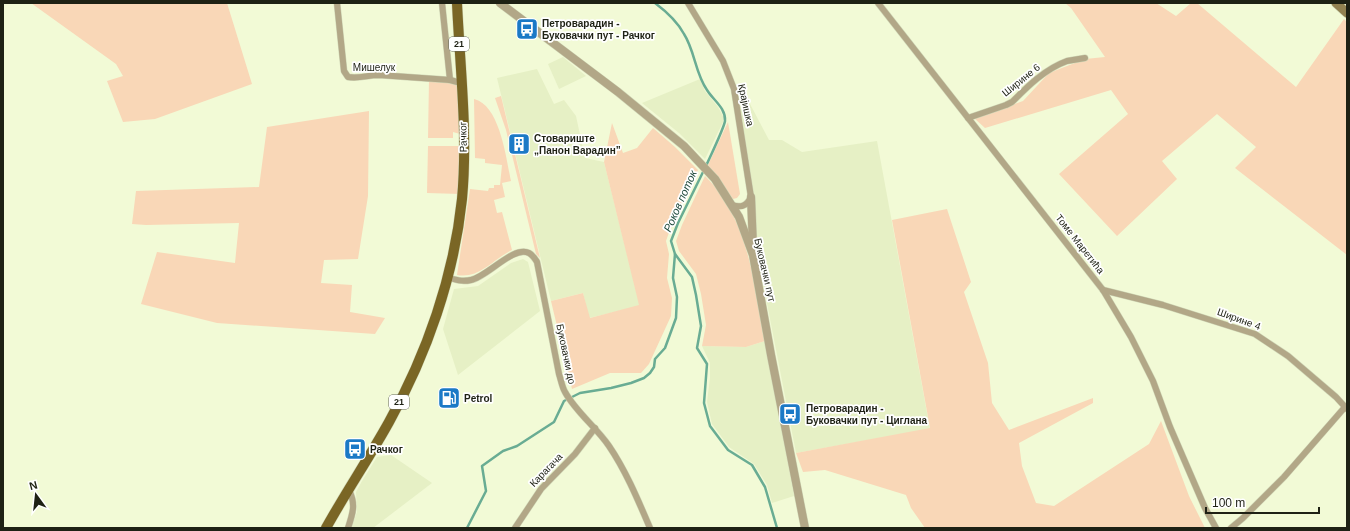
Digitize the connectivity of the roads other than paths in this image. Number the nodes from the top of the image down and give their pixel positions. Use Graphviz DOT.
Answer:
graph roads {
  1 [pos="337,3"];
  2 [pos="442,3"];
  3 [pos="500,3"];
  4 [pos="688,3"];
  5 [pos="878,3"];
  6 [pos="1336,3"];
  7 [pos="458,4"];
  8 [pos="1347,13"];
  9 [pos="1085,58"];
  10 [pos="450,80"];
  11 [pos="461,83"];
  12 [pos="968,118"];
  13 [pos="751,197"];
  14 [pos="732,205"];
  15 [pos="753,255"];
  16 [pos="447,277"];
  17 [pos="1103,290"];
  18 [pos="1346,408"];
  19 [pos="595,428"];
  20 [pos="349,490"];
  21 [pos="326,528"];
  22 [pos="348,528"];
  23 [pos="515,528"];
  24 [pos="650,528"];
  25 [pos="806,528"];
  26 [pos="1216,528"];
  27 [pos="1230,528"];
  1 -- 10 [label="street, Мишелук"];
  2 -- 10 [label="street"];
  3 -- 14 [label="street, Буковачки пут"];
  4 -- 13 [label="street, Крајишка"];
  5 -- 12 [label="street, Томе Маретића"];
  6 -- 8 [label="main road"];
  7 -- 11 [label="main road, Рачког / 21"];
  9 -- 12 [label="street, Ширине 6"];
  10 -- 11 [label="street"];
  11 -- 16 [label="main road, Рачког / 21"];
  12 -- 17 [label="street, Томе Маретића"];
  13 -- 14 [label="street"];
  13 -- 15 [label="street"];
  14 -- 15 [label="street, Буковачки пут"];
  15 -- 25 [label="street, Буковачки пут"];
  16 -- 19 [label="street, Буковачки до"];
  16 -- 20 [label="main road, Рачког / 21"];
  17 -- 18 [label="street, Ширине 4"];
  17 -- 26 [label="street, Томе Маретића"];
  18 -- 27 [label="street"];
  19 -- 23 [label="street, Карагача"];
  19 -- 24 [label="street, Буковачки до"];
  20 -- 21 [label="main road, Рачког / 21"];
  20 -- 22 [label="street"];
}
